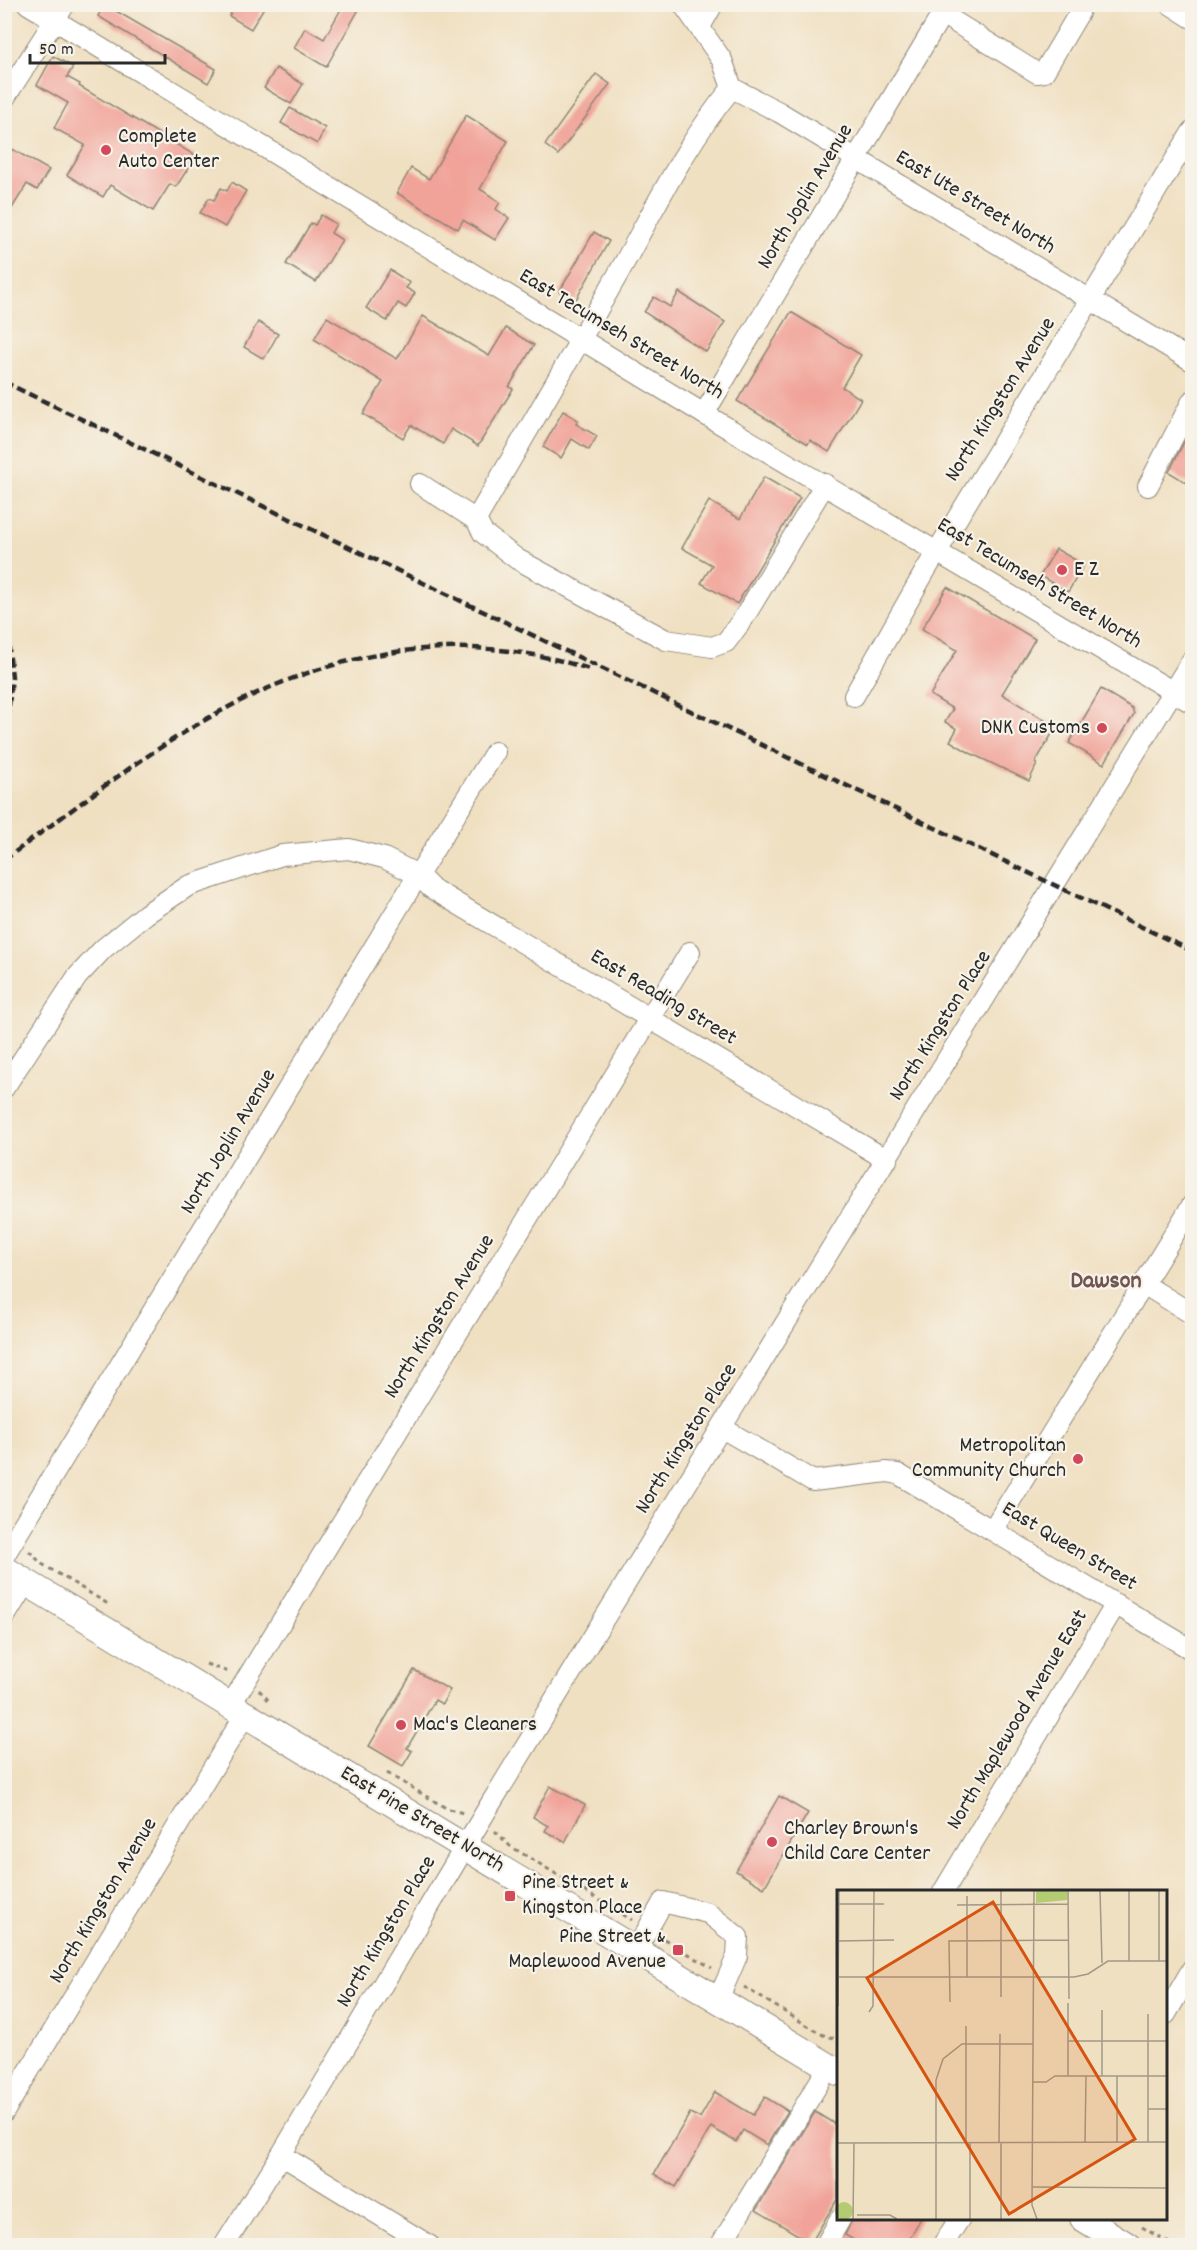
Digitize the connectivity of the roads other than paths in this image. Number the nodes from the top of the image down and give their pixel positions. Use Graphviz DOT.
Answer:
graph roads {
  1 [pos="28,4"];
  2 [pos="683,4"];
  3 [pos="714,4"];
  4 [pos="1081,4"];
  5 [pos="1170,4"];
  6 [pos="945,9"];
  7 [pos="60,13"];
  8 [pos="1192,18"];
  9 [pos="700,27"];
  10 [pos="732,88"];
  11 [pos="4,99"];
  12 [pos="1192,132"];
  13 [pos="856,160"];
  14 [pos="1091,300"];
  15 [pos="581,339"];
  16 [pos="1192,361"];
  17 [pos="1192,401"];
  18 [pos="704,414"];
  19 [pos="420,484"];
  20 [pos="825,484"];
  21 [pos="1148,486"];
  22 [pos="476,520"];
  23 [pos="937,551"];
  24 [pos="1192,660"];
  25 [pos="1173,692"];
  26 [pos="854,696"];
  27 [pos="1192,704"];
  28 [pos="495,752"];
  29 [pos="418,874"];
  30 [pos="690,952"];
  31 [pos="651,1019"];
  32 [pos="4,1088"];
  33 [pos="887,1160"];
  34 [pos="1192,1205"];
  35 [pos="1145,1285"];
  36 [pos="1192,1314"];
  37 [pos="722,1428"];
  38 [pos="993,1529"];
  39 [pos="4,1556"];
  40 [pos="15,1576"];
  41 [pos="1116,1604"];
  42 [pos="4,1618"];
  43 [pos="1192,1650"];
  44 [pos="238,1711"];
  45 [pos="466,1846"];
  46 [pos="944,1890"];
  47 [pos="641,1940"];
  48 [pos="1192,1969"];
  49 [pos="723,1989"];
  50 [pos="1167,2012"];
  51 [pos="835,2068"];
  52 [pos="4,2112"];
  53 [pos="281,2155"];
  54 [pos="840,2220"];
  55 [pos="959,2220"];
  56 [pos="1087,2220"];
  57 [pos="1121,2238"];
  58 [pos="224,2246"];
  59 [pos="430,2246"];
  60 [pos="720,2246"];
  61 [pos="825,2246"];
  62 [pos="942,2246"];
  1 -- 7 [label="street, East Tecumseh Street North"];
  2 -- 9 [label="street"];
  3 -- 9 [label="street"];
  4 -- 6 [label="street"];
  5 -- 8 [label="street"];
  6 -- 13 [label="street, North Joplin Avenue"];
  7 -- 11 [label="street"];
  7 -- 15 [label="street, East Tecumseh Street North"];
  9 -- 10 [label="street"];
  10 -- 13 [label="street, East Ute Street North"];
  10 -- 15 [label="street"];
  12 -- 14 [label="street, North Kingston Avenue"];
  13 -- 14 [label="street, East Ute Street North"];
  13 -- 18 [label="street, North Joplin Avenue"];
  14 -- 16 [label="street, East Ute Street North"];
  14 -- 23 [label="street, North Kingston Avenue"];
  15 -- 18 [label="street, East Tecumseh Street North"];
  15 -- 22 [label="street"];
  17 -- 21 [label="street"];
  18 -- 20 [label="street, East Tecumseh Street North"];
  19 -- 22 [label="street"];
  20 -- 22 [label="street"];
  20 -- 23 [label="street, East Tecumseh Street North"];
  23 -- 25 [label="street, East Tecumseh Street North"];
  23 -- 26 [label="street, North Kingston Avenue"];
  24 -- 25 [label="street, North Kingston Place"];
  25 -- 27 [label="street, East Tecumseh Street North"];
  25 -- 33 [label="street, North Kingston Place"];
  28 -- 29 [label="street, North Joplin Avenue"];
  29 -- 31 [label="street, East Reading Street"];
  29 -- 32 [label="street, East Reading Street"];
  29 -- 39 [label="street, North Joplin Avenue"];
  30 -- 31 [label="street, North Kingston Avenue"];
  31 -- 33 [label="street, East Reading Street"];
  31 -- 44 [label="street, North Kingston Avenue"];
  33 -- 37 [label="street, North Kingston Place"];
  34 -- 35 [label="street"];
  35 -- 36 [label="street"];
  35 -- 38 [label="street"];
  37 -- 38 [label="street, East Queen Street"];
  37 -- 45 [label="street, North Kingston Place"];
  38 -- 41 [label="street, East Queen Street"];
  40 -- 42 [label="street"];
  40 -- 44 [label="main road, East Pine Street North"];
  41 -- 43 [label="street, East Queen Street"];
  41 -- 46 [label="street, North Maplewood Avenue East"];
  44 -- 45 [label="main road, East Pine Street North"];
  44 -- 52 [label="street, North Kingston Avenue"];
  45 -- 47 [label="main road, East Pine Street North"];
  45 -- 53 [label="street, North Kingston Place"];
  47 -- 49 [label="main road, East Pine Street North"];
  47 -- 49 [label="street"];
  48 -- 50 [label="street"];
  49 -- 51 [label="main road, East Pine Street North"];
  51 -- 60 [label="street"];
  53 -- 58 [label="street, North Kingston Place"];
  53 -- 59 [label="street"];
  54 -- 61 [label="street"];
  55 -- 62 [label="street"];
  56 -- 57 [label="main road"];
}
